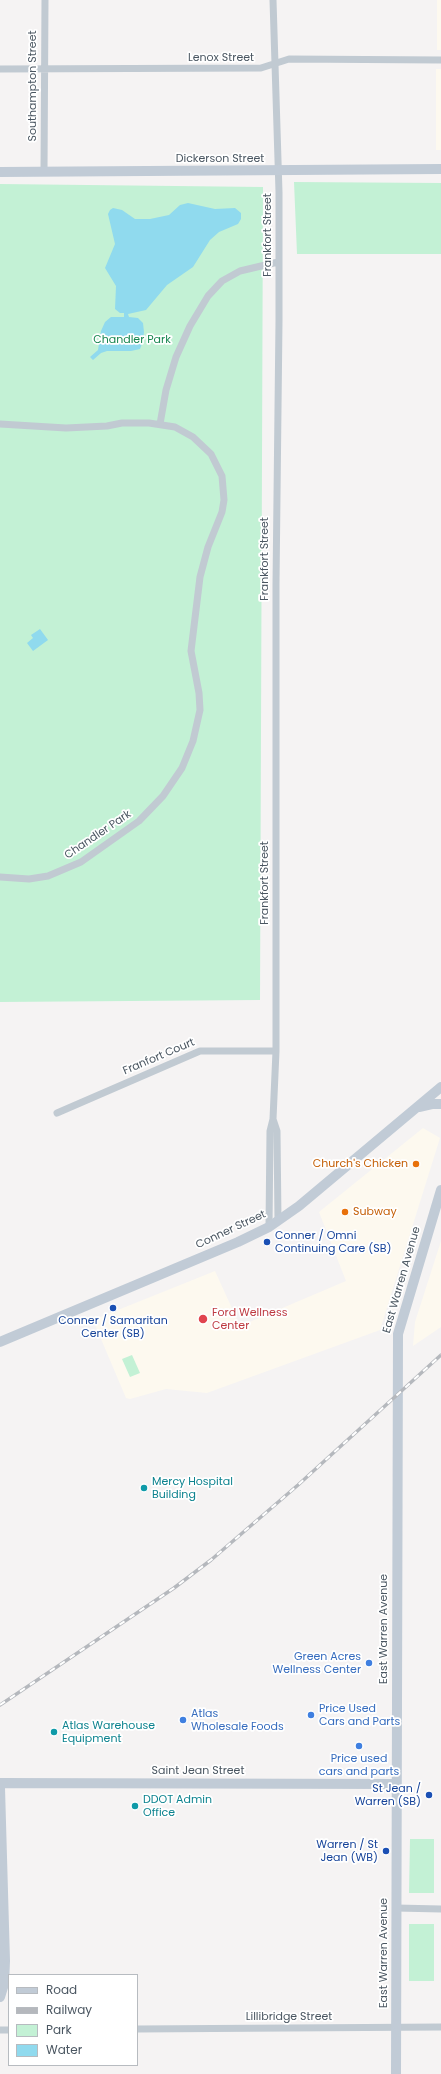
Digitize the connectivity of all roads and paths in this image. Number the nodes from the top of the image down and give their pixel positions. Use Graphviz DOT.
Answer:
graph roads {
  1 [pos="45,0"];
  2 [pos="273,0"];
  3 [pos="441,60"];
  4 [pos="275,64"];
  5 [pos="0,69"];
  6 [pos="44,69"];
  7 [pos="441,170"];
  8 [pos="278,171"];
  9 [pos="0,172"];
  10 [pos="44,172"];
  11 [pos="278,262"];
  12 [pos="0,424"];
  13 [pos="160,424"];
  14 [pos="0,876"];
  15 [pos="276,1051"];
  16 [pos="441,1087"];
  17 [pos="441,1104"];
  18 [pos="416,1108"];
  19 [pos="57,1113"];
  20 [pos="274,1119"];
  21 [pos="441,1190"];
  22 [pos="278,1221"];
  23 [pos="269,1227"];
  24 [pos="0,1342"];
  25 [pos="0,1782"];
  26 [pos="396,1784"];
  27 [pos="0,1788"];
  28 [pos="396,1908"];
  29 [pos="441,1909"];
  30 [pos="0,1997"];
  31 [pos="396,2027"];
  32 [pos="441,2027"];
  33 [pos="138,2029"];
  34 [pos="396,2074"];
  1 -- 6 [label="street, Southampton Street"];
  2 -- 4 [label="street, Frankfort Street"];
  3 -- 4 [label="street, Lenox Street"];
  4 -- 6 [label="street, Lenox Street"];
  4 -- 8 [label="street, Frankfort Street"];
  5 -- 6 [label="street, Lenox Street"];
  6 -- 10 [label="street, Southampton Street"];
  7 -- 8 [label="main road, Dickerson Street"];
  8 -- 10 [label="main road, Dickerson Street"];
  8 -- 11 [label="street, Frankfort Street"];
  9 -- 10 [label="main road, Dickerson Street"];
  11 -- 13 [label="street"];
  11 -- 15 [label="street, Frankfort Street"];
  12 -- 13 [label="street, Chandler Park"];
  13 -- 14 [label="street, Chandler Park"];
  15 -- 19 [label="street, Franfort Court"];
  15 -- 20 [label="street, Frankfort Street"];
  16 -- 18 [label="main road, Conner Street"];
  17 -- 18 [label="main road"];
  18 -- 22 [label="main road, Conner Street"];
  20 -- 22 [label="street"];
  20 -- 23 [label="street"];
  21 -- 26 [label="main road, East Warren Avenue"];
  22 -- 23 [label="main road, Conner Street"];
  23 -- 24 [label="main road, Conner Street"];
  25 -- 26 [label="main road, Saint Jean Street"];
  26 -- 28 [label="main road, East Warren Avenue"];
  27 -- 30 [label="main road"];
  28 -- 29 [label="street"];
  28 -- 31 [label="main road, East Warren Avenue"];
  31 -- 32 [label="street, Lillibridge Street"];
  31 -- 33 [label="street, Lillibridge Street"];
  31 -- 34 [label="main road, East Warren Avenue"];
}
